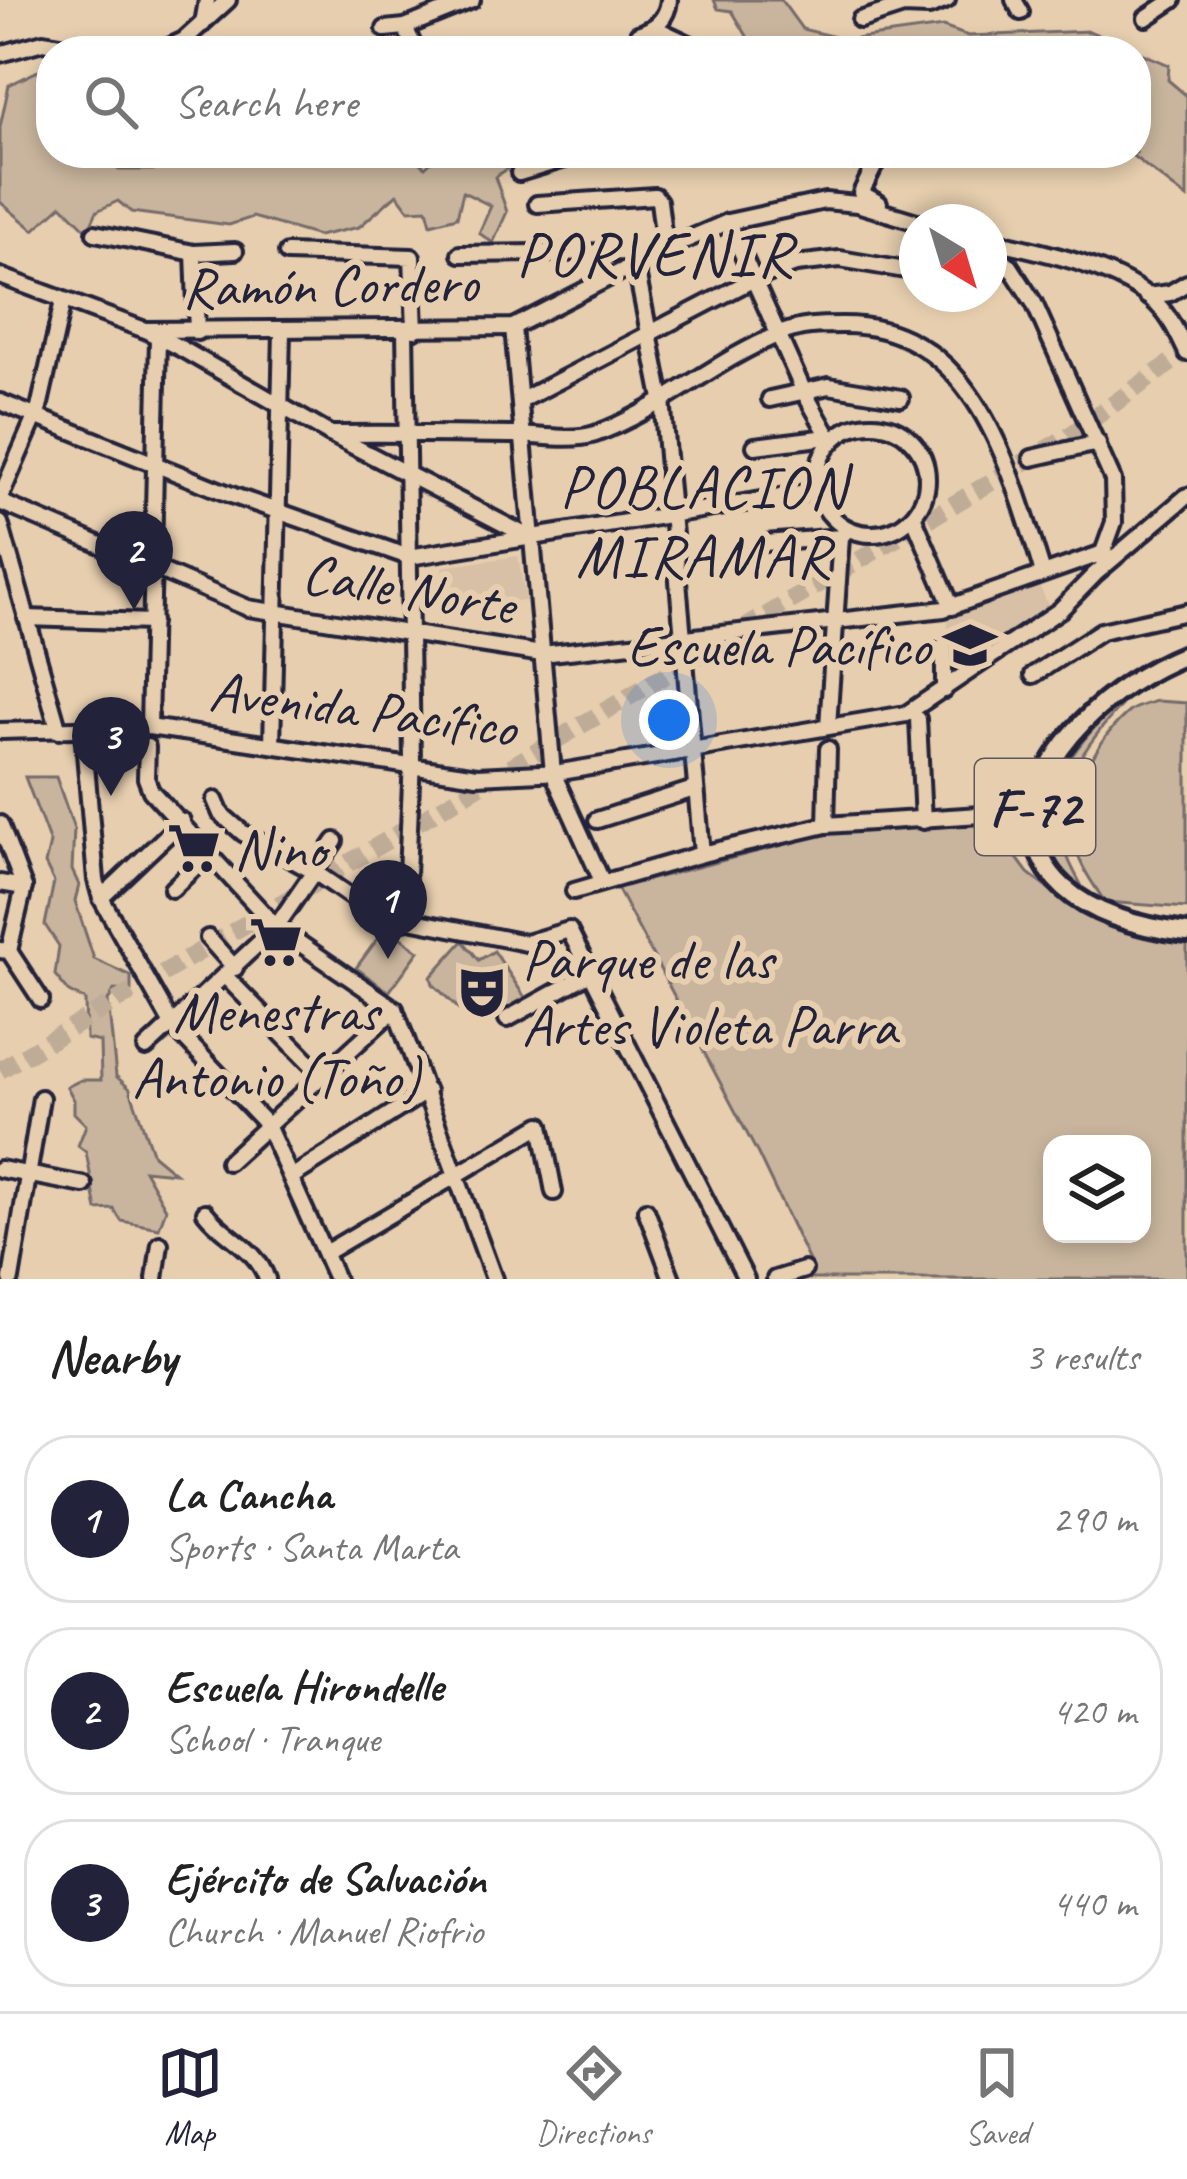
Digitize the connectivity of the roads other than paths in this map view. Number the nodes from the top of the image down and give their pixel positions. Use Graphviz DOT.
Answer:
graph roads {
  1 [pos="207,0"];
  2 [pos="229,0"];
  3 [pos="472,0"];
  4 [pos="669,0"];
  5 [pos="947,0"];
  6 [pos="1173,0"];
  7 [pos="1145,18"];
  8 [pos="860,20"];
  9 [pos="202,24"];
  10 [pos="405,27"];
  11 [pos="655,28"];
  12 [pos="385,29"];
  13 [pos="638,34"];
  14 [pos="188,36"];
  15 [pos="409,36"];
  16 [pos="672,36"];
  17 [pos="36,44"];
  18 [pos="0,54"];
  19 [pos="536,168"];
  20 [pos="874,168"];
  21 [pos="519,173"];
  22 [pos="536,203"];
  23 [pos="899,210"];
  24 [pos="899,217"];
  25 [pos="728,222"];
  26 [pos="95,233"];
  27 [pos="1007,247"];
  28 [pos="664,249"];
  29 [pos="235,251"];
  30 [pos="194,253"];
  31 [pos="287,253"];
  32 [pos="460,254"];
  33 [pos="1045,254"];
  34 [pos="635,260"];
  35 [pos="525,262"];
  36 [pos="1007,265"];
  37 [pos="899,269"];
  38 [pos="0,276"];
  39 [pos="754,279"];
  40 [pos="1020,280"];
  41 [pos="1187,284"];
  42 [pos="1147,296"];
  43 [pos="63,301"];
  44 [pos="513,328"];
  45 [pos="410,330"];
  46 [pos="197,332"];
  47 [pos="282,332"];
  48 [pos="652,332"];
  49 [pos="152,334"];
  50 [pos="778,334"];
  51 [pos="1187,353"];
  52 [pos="804,392"];
  53 [pos="902,398"];
  54 [pos="662,399"];
  55 [pos="770,399"];
  56 [pos="522,400"];
  57 [pos="0,402"];
  58 [pos="281,406"];
  59 [pos="37,413"];
  60 [pos="404,433"];
  61 [pos="330,434"];
  62 [pos="523,435"];
  63 [pos="830,439"];
  64 [pos="1098,442"];
  65 [pos="755,446"];
  66 [pos="1032,458"];
  67 [pos="153,464"];
  68 [pos="405,472"];
  69 [pos="818,491"];
  70 [pos="1187,496"];
  71 [pos="0,500"];
  72 [pos="279,512"];
  73 [pos="671,513"];
  74 [pos="913,516"];
  75 [pos="1114,522"];
  76 [pos="0,523"];
  77 [pos="1149,529"];
  78 [pos="845,533"];
  79 [pos="529,537"];
  80 [pos="765,544"];
  81 [pos="1103,553"];
  82 [pos="410,557"];
  83 [pos="154,566"];
  84 [pos="1043,573"];
  85 [pos="1095,574"];
  86 [pos="952,607"];
  87 [pos="1187,612"];
  88 [pos="275,613"];
  89 [pos="26,618"];
  90 [pos="834,620"];
  91 [pos="152,622"];
  92 [pos="411,635"];
  93 [pos="680,637"];
  94 [pos="944,645"];
  95 [pos="542,654"];
  96 [pos="1187,654"];
  97 [pos="1034,675"];
  98 [pos="944,690"];
  99 [pos="918,719"];
  100 [pos="828,726"];
  101 [pos="149,727"];
  102 [pos="59,730"];
  103 [pos="83,730"];
  104 [pos="0,731"];
  105 [pos="272,745"];
  106 [pos="147,747"];
  107 [pos="828,748"];
  108 [pos="692,750"];
  109 [pos="411,767"];
  110 [pos="553,773"];
  111 [pos="1017,784"];
  112 [pos="694,789"];
  113 [pos="215,800"];
  114 [pos="597,820"];
  115 [pos="923,820"];
  116 [pos="182,821"];
  117 [pos="0,824"];
  118 [pos="826,825"];
  119 [pos="335,841"];
  120 [pos="209,854"];
  121 [pos="702,854"];
  122 [pos="313,871"];
  123 [pos="602,881"];
  124 [pos="0,884"];
  125 [pos="24,887"];
  126 [pos="172,889"];
  127 [pos="574,891"];
  128 [pos="101,898"];
  129 [pos="405,921"];
  130 [pos="276,927"];
  131 [pos="1187,933"];
  132 [pos="208,938"];
  133 [pos="4,951"];
  134 [pos="230,972"];
  135 [pos="592,972"];
  136 [pos="41,1000"];
  137 [pos="395,1009"];
  138 [pos="507,1018"];
  139 [pos="172,1026"];
  140 [pos="146,1048"];
  141 [pos="322,1076"];
  142 [pos="427,1091"];
  143 [pos="41,1098"];
  144 [pos="267,1125"];
  145 [pos="228,1162"];
  146 [pos="0,1169"];
  147 [pos="30,1174"];
  148 [pos="293,1176"];
  149 [pos="456,1176"];
  150 [pos="84,1185"];
  151 [pos="554,1192"];
  152 [pos="646,1210"];
  153 [pos="205,1212"];
  154 [pos="160,1244"];
  155 [pos="325,1253"];
  156 [pos="804,1270"];
  157 [pos="11,1279"];
  158 [pos="155,1279"];
  159 [pos="267,1279"];
  160 [pos="336,1279"];
  161 [pos="494,1279"];
  162 [pos="672,1279"];
  163 [pos="746,1279"];
  164 [pos="775,1279"];
  1 -- 9 [label="street"];
  2 -- 9 [label="street"];
  3 -- 10 [label="street"];
  4 -- 11 [label="street"];
  5 -- 8 [label="street"];
  6 -- 7 [label="street"];
  9 -- 14 [label="street"];
  10 -- 12 [label="street"];
  10 -- 15 [label="street"];
  11 -- 13 [label="street"];
  11 -- 16 [label="street"];
  17 -- 18 [label="street"];
  19 -- 21 [label="street"];
  20 -- 23 [label="street"];
  22 -- 28 [label="street"];
  24 -- 25 [label="street, Ramón Cordero"];
  25 -- 28 [label="street, Ramón Cordero"];
  25 -- 39 [label="street"];
  26 -- 30 [label="street"];
  27 -- 33 [label="street"];
  28 -- 34 [label="street, Ramón Cordero"];
  29 -- 30 [label="street"];
  30 -- 46 [label="street"];
  31 -- 45 [label="street"];
  32 -- 34 [label="street"];
  33 -- 40 [label="street"];
  33 -- 42 [label="street"];
  34 -- 35 [label="street"];
  34 -- 44 [label="street, Ramón Cordero"];
  34 -- 48 [label="street"];
  36 -- 40 [label="street"];
  37 -- 39 [label="street"];
  38 -- 43 [label="street"];
  39 -- 48 [label="street"];
  39 -- 50 [label="street"];
  40 -- 64 [label="street"];
  41 -- 42 [label="street"];
  42 -- 51 [label="street"];
  43 -- 49 [label="street"];
  43 -- 59 [label="street"];
  44 -- 45 [label="street, Ramón Cordero"];
  44 -- 56 [label="street"];
  45 -- 47 [label="street, Ramón Cordero"];
  45 -- 60 [label="street"];
  46 -- 47 [label="street, Ramón Cordero"];
  46 -- 49 [label="street, Ramón Cordero"];
  47 -- 58 [label="street"];
  48 -- 54 [label="street"];
  48 -- 56 [label="street"];
  49 -- 58 [label="street"];
  49 -- 67 [label="street"];
  50 -- 52 [label="street"];
  50 -- 54 [label="street"];
  50 -- 84 [label="street"];
  52 -- 53 [label="street"];
  52 -- 55 [label="street"];
  52 -- 63 [label="street"];
  54 -- 62 [label="street"];
  54 -- 73 [label="street"];
  56 -- 62 [label="street"];
  57 -- 59 [label="street"];
  58 -- 61 [label="street"];
  58 -- 72 [label="street"];
  59 -- 67 [label="street"];
  59 -- 71 [label="street"];
  60 -- 61 [label="street"];
  60 -- 62 [label="street"];
  60 -- 68 [label="street"];
  61 -- 68 [label="street"];
  62 -- 79 [label="street"];
  63 -- 65 [label="street"];
  63 -- 69 [label="street"];
  63 -- 74 [label="street"];
  64 -- 66 [label="street"];
  64 -- 75 [label="street"];
  67 -- 72 [label="street"];
  67 -- 83 [label="street"];
  68 -- 79 [label="street"];
  68 -- 82 [label="street"];
  69 -- 73 [label="street"];
  69 -- 78 [label="street"];
  70 -- 77 [label="street, Avenida Pacífico"];
  71 -- 83 [label="street, Calle Norte"];
  72 -- 82 [label="street"];
  72 -- 88 [label="street"];
  73 -- 79 [label="street"];
  73 -- 93 [label="street"];
  74 -- 78 [label="street"];
  74 -- 86 [label="street"];
  75 -- 77 [label="street"];
  75 -- 81 [label="street"];
  76 -- 89 [label="street"];
  77 -- 85 [label="street, Avenida Pacífico"];
  78 -- 80 [label="street"];
  78 -- 90 [label="street"];
  79 -- 82 [label="street"];
  79 -- 95 [label="street"];
  81 -- 84 [label="street, Calle Norte"];
  81 -- 85 [label="street"];
  82 -- 92 [label="street"];
  83 -- 88 [label="street, Calle Norte"];
  83 -- 91 [label="street"];
  84 -- 86 [label="street, Calle Norte"];
  85 -- 98 [label="street, Avenida Pacífico"];
  86 -- 90 [label="street, Calle Norte"];
  87 -- 97 [label="street"];
  88 -- 92 [label="street, Calle Norte"];
  88 -- 105 [label="street"];
  89 -- 91 [label="street"];
  89 -- 102 [label="street"];
  90 -- 93 [label="street, Calle Norte"];
  90 -- 100 [label="street"];
  91 -- 101 [label="street"];
  92 -- 95 [label="street, Calle Norte"];
  92 -- 109 [label="street"];
  93 -- 95 [label="street, Calle Norte"];
  93 -- 108 [label="street"];
  94 -- 98 [label="street"];
  95 -- 110 [label="street"];
  96 -- 131 [label="main road, F-72"];
  98 -- 100 [label="street, Avenida Pacífico"];
  99 -- 115 [label="street"];
  100 -- 108 [label="street, Avenida Pacífico"];
  101 -- 103 [label="street, Avenida Pacífico"];
  101 -- 105 [label="street, Avenida Pacífico"];
  102 -- 103 [label="street, Avenida Pacífico"];
  102 -- 104 [label="street, Avenida Pacífico"];
  103 -- 128 [label="street"];
  105 -- 109 [label="street, Avenida Pacífico"];
  106 -- 116 [label="street"];
  107 -- 118 [label="street"];
  108 -- 110 [label="street, Avenida Pacífico"];
  108 -- 112 [label="street"];
  109 -- 110 [label="street, Avenida Pacífico"];
  109 -- 129 [label="street"];
  110 -- 123 [label="street"];
  111 -- 115 [label="street"];
  112 -- 114 [label="street"];
  112 -- 121 [label="street"];
  113 -- 122 [label="street"];
  115 -- 118 [label="street"];
  116 -- 120 [label="street"];
  116 -- 128 [label="street"];
  117 -- 125 [label="street"];
  118 -- 121 [label="street"];
  119 -- 122 [label="street"];
  120 -- 126 [label="street"];
  120 -- 130 [label="street"];
  121 -- 123 [label="street"];
  122 -- 129 [label="street"];
  122 -- 130 [label="street"];
  123 -- 127 [label="street"];
  124 -- 125 [label="street"];
  125 -- 133 [label="street"];
  128 -- 139 [label="street"];
  129 -- 135 [label="street"];
  130 -- 134 [label="street"];
  130 -- 137 [label="street"];
  132 -- 134 [label="street"];
  133 -- 136 [label="street"];
  134 -- 139 [label="street"];
  134 -- 141 [label="street"];
  135 -- 138 [label="street"];
  135 -- 163 [label="street"];
  137 -- 141 [label="street"];
  137 -- 142 [label="street"];
  139 -- 140 [label="street"];
  139 -- 144 [label="street"];
  141 -- 144 [label="street"];
  142 -- 148 [label="street"];
  142 -- 149 [label="street"];
  143 -- 147 [label="street"];
  144 -- 145 [label="street"];
  144 -- 148 [label="street"];
  146 -- 147 [label="street"];
  147 -- 150 [label="street"];
  147 -- 157 [label="street"];
  148 -- 155 [label="street"];
  149 -- 151 [label="street"];
  149 -- 155 [label="street"];
  149 -- 161 [label="street"];
  152 -- 162 [label="street"];
  153 -- 159 [label="street"];
  154 -- 158 [label="street"];
  155 -- 160 [label="street"];
  156 -- 164 [label="street"];
}
